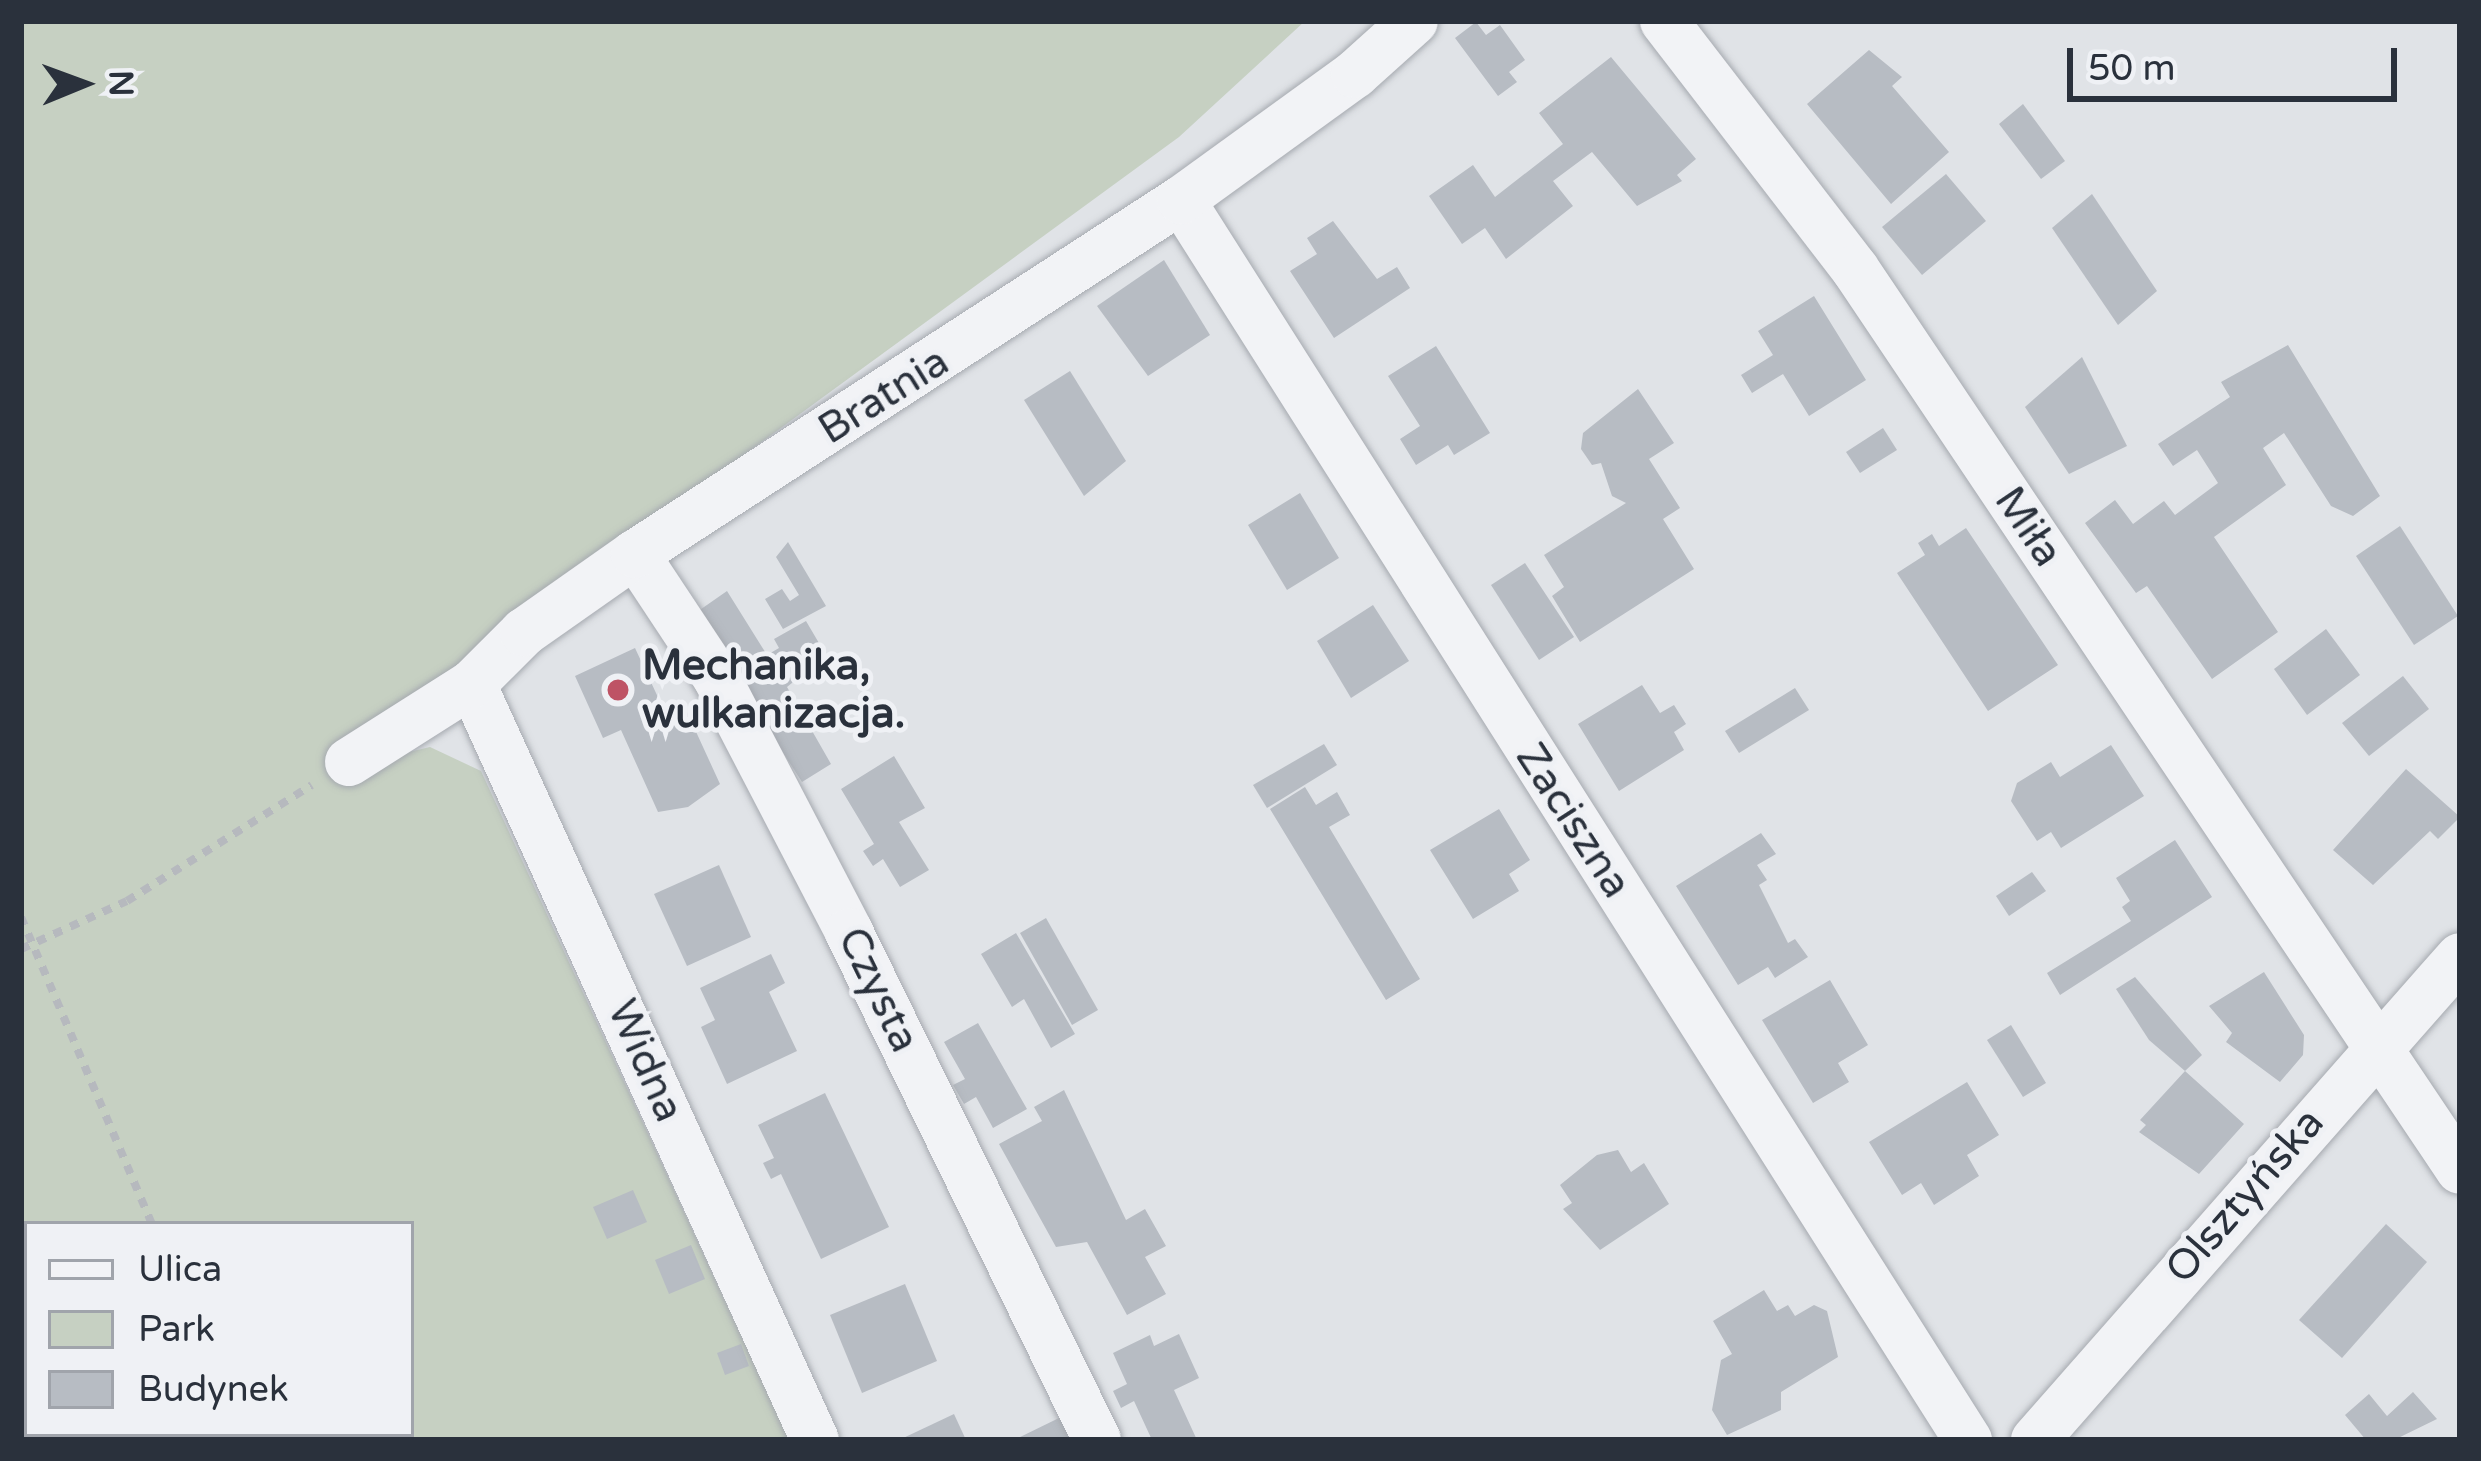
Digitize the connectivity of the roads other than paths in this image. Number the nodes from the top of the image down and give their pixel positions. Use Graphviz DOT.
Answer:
graph roads {
  1 [pos="1414,21"];
  2 [pos="1664,21"];
  3 [pos="1181,200"];
  4 [pos="635,554"];
  5 [pos="472,684"];
  6 [pos="349,762"];
  7 [pos="2460,957"];
  8 [pos="2377,1044"];
  9 [pos="2460,1170"];
  10 [pos="815,1440"];
  11 [pos="1097,1440"];
  12 [pos="1968,1440"];
  13 [pos="2035,1440"];
  1 -- 3 [label="street, Bratnia"];
  2 -- 8 [label="street, Miła"];
  3 -- 4 [label="street, Bratnia"];
  3 -- 12 [label="street, Zaciszna"];
  4 -- 5 [label="street, Bratnia"];
  4 -- 11 [label="street, Czysta"];
  5 -- 6 [label="street, Bratnia"];
  5 -- 10 [label="street, Widna"];
  7 -- 8 [label="street, Olsztyńska"];
  8 -- 9 [label="street, Miła"];
  8 -- 13 [label="street, Olsztyńska"];
}
